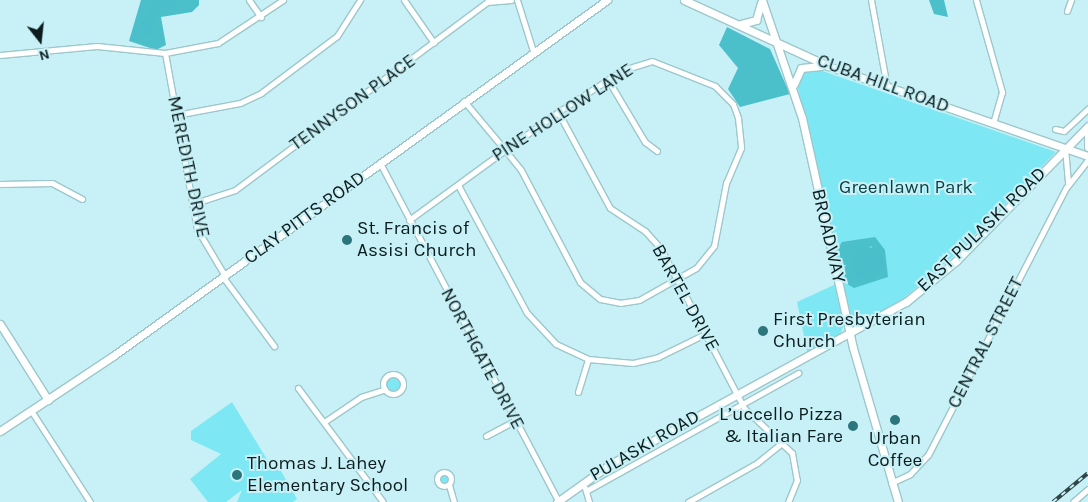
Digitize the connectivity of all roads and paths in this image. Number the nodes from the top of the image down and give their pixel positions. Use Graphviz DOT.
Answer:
graph roads {
  1 [pos="249,0"];
  2 [pos="283,0"];
  3 [pos="360,0"];
  4 [pos="404,0"];
  5 [pos="511,0"];
  6 [pos="517,0"];
  7 [pos="607,0"];
  8 [pos="684,0"];
  9 [pos="761,0"];
  10 [pos="871,0"];
  11 [pos="976,0"];
  12 [pos="1071,0"];
  13 [pos="487,1"];
  14 [pos="1067,11"];
  15 [pos="261,17"];
  16 [pos="738,24"];
  17 [pos="777,41"];
  18 [pos="434,43"];
  19 [pos="533,51"];
  20 [pos="165,53"];
  21 [pos="0,55"];
  22 [pos="828,66"];
  23 [pos="608,80"];
  24 [pos="887,88"];
  25 [pos="796,97"];
  26 [pos="464,101"];
  27 [pos="1088,109"];
  28 [pos="558,112"];
  29 [pos="176,115"];
  30 [pos="993,123"];
  31 [pos="1088,126"];
  32 [pos="1055,129"];
  33 [pos="1088,134"];
  34 [pos="1088,147"];
  35 [pos="1066,148"];
  36 [pos="505,150"];
  37 [pos="657,150"];
  38 [pos="1088,158"];
  39 [pos="380,163"];
  40 [pos="0,184"];
  41 [pos="458,185"];
  42 [pos="1066,188"];
  43 [pos="82,199"];
  44 [pos="192,204"];
  45 [pos="409,220"];
  46 [pos="224,276"];
  47 [pos="677,280"];
  48 [pos="0,324"];
  49 [pos="705,334"];
  50 [pos="850,336"];
  51 [pos="274,346"];
  52 [pos="588,359"];
  53 [pos="798,373"];
  54 [pos="298,388"];
  55 [pos="385,389"];
  56 [pos="578,392"];
  57 [pos="737,395"];
  58 [pos="48,400"];
  59 [pos="742,404"];
  60 [pos="32,412"];
  61 [pos="324,422"];
  62 [pos="514,422"];
  63 [pos="0,431"];
  64 [pos="486,436"];
  65 [pos="783,442"];
  66 [pos="583,482"];
  67 [pos="891,483"];
  68 [pos="449,485"];
  69 [pos="1088,489"];
  70 [pos="586,491"];
  71 [pos="90,502"];
  72 [pos="383,502"];
  73 [pos="454,502"];
  74 [pos="557,502"];
  75 [pos="589,502"];
  76 [pos="688,502"];
  77 [pos="788,502"];
  78 [pos="898,502"];
  79 [pos="1073,502"];
  1 -- 15 [label="street"];
  2 -- 15 [label="street"];
  3 -- 29 [label="street"];
  4 -- 18 [label="street"];
  5 -- 13 [label="street, TENNYSON PLACE"];
  6 -- 19 [label="street"];
  7 -- 19 [label="main road, CLAY PITTS ROAD"];
  8 -- 16 [label="main road, CUBA HILL ROAD"];
  9 -- 16 [label="main road"];
  9 -- 17 [label="main road, BROADWAY"];
  10 -- 24 [label="street"];
  11 -- 30 [label="street"];
  12 -- 14 [label="street"];
  13 -- 18 [label="street, TENNYSON PLACE"];
  15 -- 20 [label="street"];
  16 -- 17 [label="main road, CUBA HILL ROAD"];
  17 -- 22 [label="main road, CUBA HILL ROAD"];
  17 -- 25 [label="main road, BROADWAY"];
  18 -- 44 [label="street, TENNYSON PLACE"];
  19 -- 26 [label="main road, CLAY PITTS ROAD"];
  20 -- 21 [label="street"];
  20 -- 29 [label="street, MEREDITH DRIVE"];
  22 -- 24 [label="main road, CUBA HILL ROAD"];
  22 -- 25 [label="main road"];
  23 -- 28 [label="street, PINE HOLLOW LANE"];
  23 -- 37 [label="street"];
  23 -- 47 [label="street, PINE HOLLOW LANE"];
  24 -- 30 [label="main road, CUBA HILL ROAD"];
  25 -- 50 [label="main road, BROADWAY"];
  26 -- 36 [label="street, PINE HOLLOW LANE"];
  26 -- 39 [label="main road, CLAY PITTS ROAD"];
  27 -- 32 [label="street"];
  28 -- 36 [label="street, PINE HOLLOW LANE"];
  28 -- 47 [label="street, BARTEL DRIVE"];
  29 -- 44 [label="street, MEREDITH DRIVE"];
  30 -- 35 [label="main road, CUBA HILL ROAD"];
  31 -- 35 [label="main road, EAST PULASKI ROAD"];
  33 -- 34 [label="main road"];
  35 -- 38 [label="main road, CUBA HILL ROAD"];
  35 -- 42 [label="street, CENTRAL STREET"];
  35 -- 50 [label="main road, EAST PULASKI ROAD"];
  36 -- 41 [label="street, PINE HOLLOW LANE"];
  36 -- 47 [label="street, PINE HOLLOW LANE"];
  38 -- 42 [label="street, CENTRAL STREET"];
  39 -- 45 [label="street, NORTHGATE DRIVE"];
  39 -- 46 [label="main road, CLAY PITTS ROAD"];
  40 -- 43 [label="street"];
  41 -- 45 [label="street, PINE HOLLOW LANE"];
  41 -- 52 [label="street"];
  42 -- 67 [label="street, CENTRAL STREET"];
  44 -- 46 [label="street, MEREDITH DRIVE"];
  45 -- 62 [label="street, NORTHGATE DRIVE"];
  46 -- 51 [label="street, MEREDITH DRIVE"];
  46 -- 58 [label="main road, CLAY PITTS ROAD"];
  47 -- 49 [label="street, BARTEL DRIVE"];
  48 -- 58 [label="main road"];
  49 -- 52 [label="street"];
  49 -- 57 [label="street, BARTEL DRIVE"];
  50 -- 57 [label="main road, EAST PULASKI ROAD"];
  50 -- 67 [label="main road, BROADWAY"];
  52 -- 56 [label="street"];
  53 -- 59 [label="street"];
  54 -- 61 [label="street"];
  55 -- 55 [label="street"];
  55 -- 61 [label="street"];
  57 -- 59 [label="street, BARTEL DRIVE"];
  57 -- 66 [label="main road, PULASKI ROAD"];
  58 -- 60 [label="main road, CLAY PITTS ROAD"];
  59 -- 65 [label="street, BARTEL DRIVE"];
  59 -- 70 [label="street"];
  60 -- 63 [label="main road, CLAY PITTS ROAD"];
  60 -- 71 [label="street"];
  61 -- 72 [label="street"];
  62 -- 64 [label="street"];
  62 -- 74 [label="street, NORTHGATE DRIVE"];
  65 -- 76 [label="street"];
  65 -- 77 [label="street"];
  66 -- 70 [label="street"];
  66 -- 74 [label="main road, PULASKI ROAD"];
  67 -- 78 [label="main road, BROADWAY"];
  68 -- 73 [label="street"];
  69 -- 79 [label="street"];
  70 -- 75 [label="street"];
}
